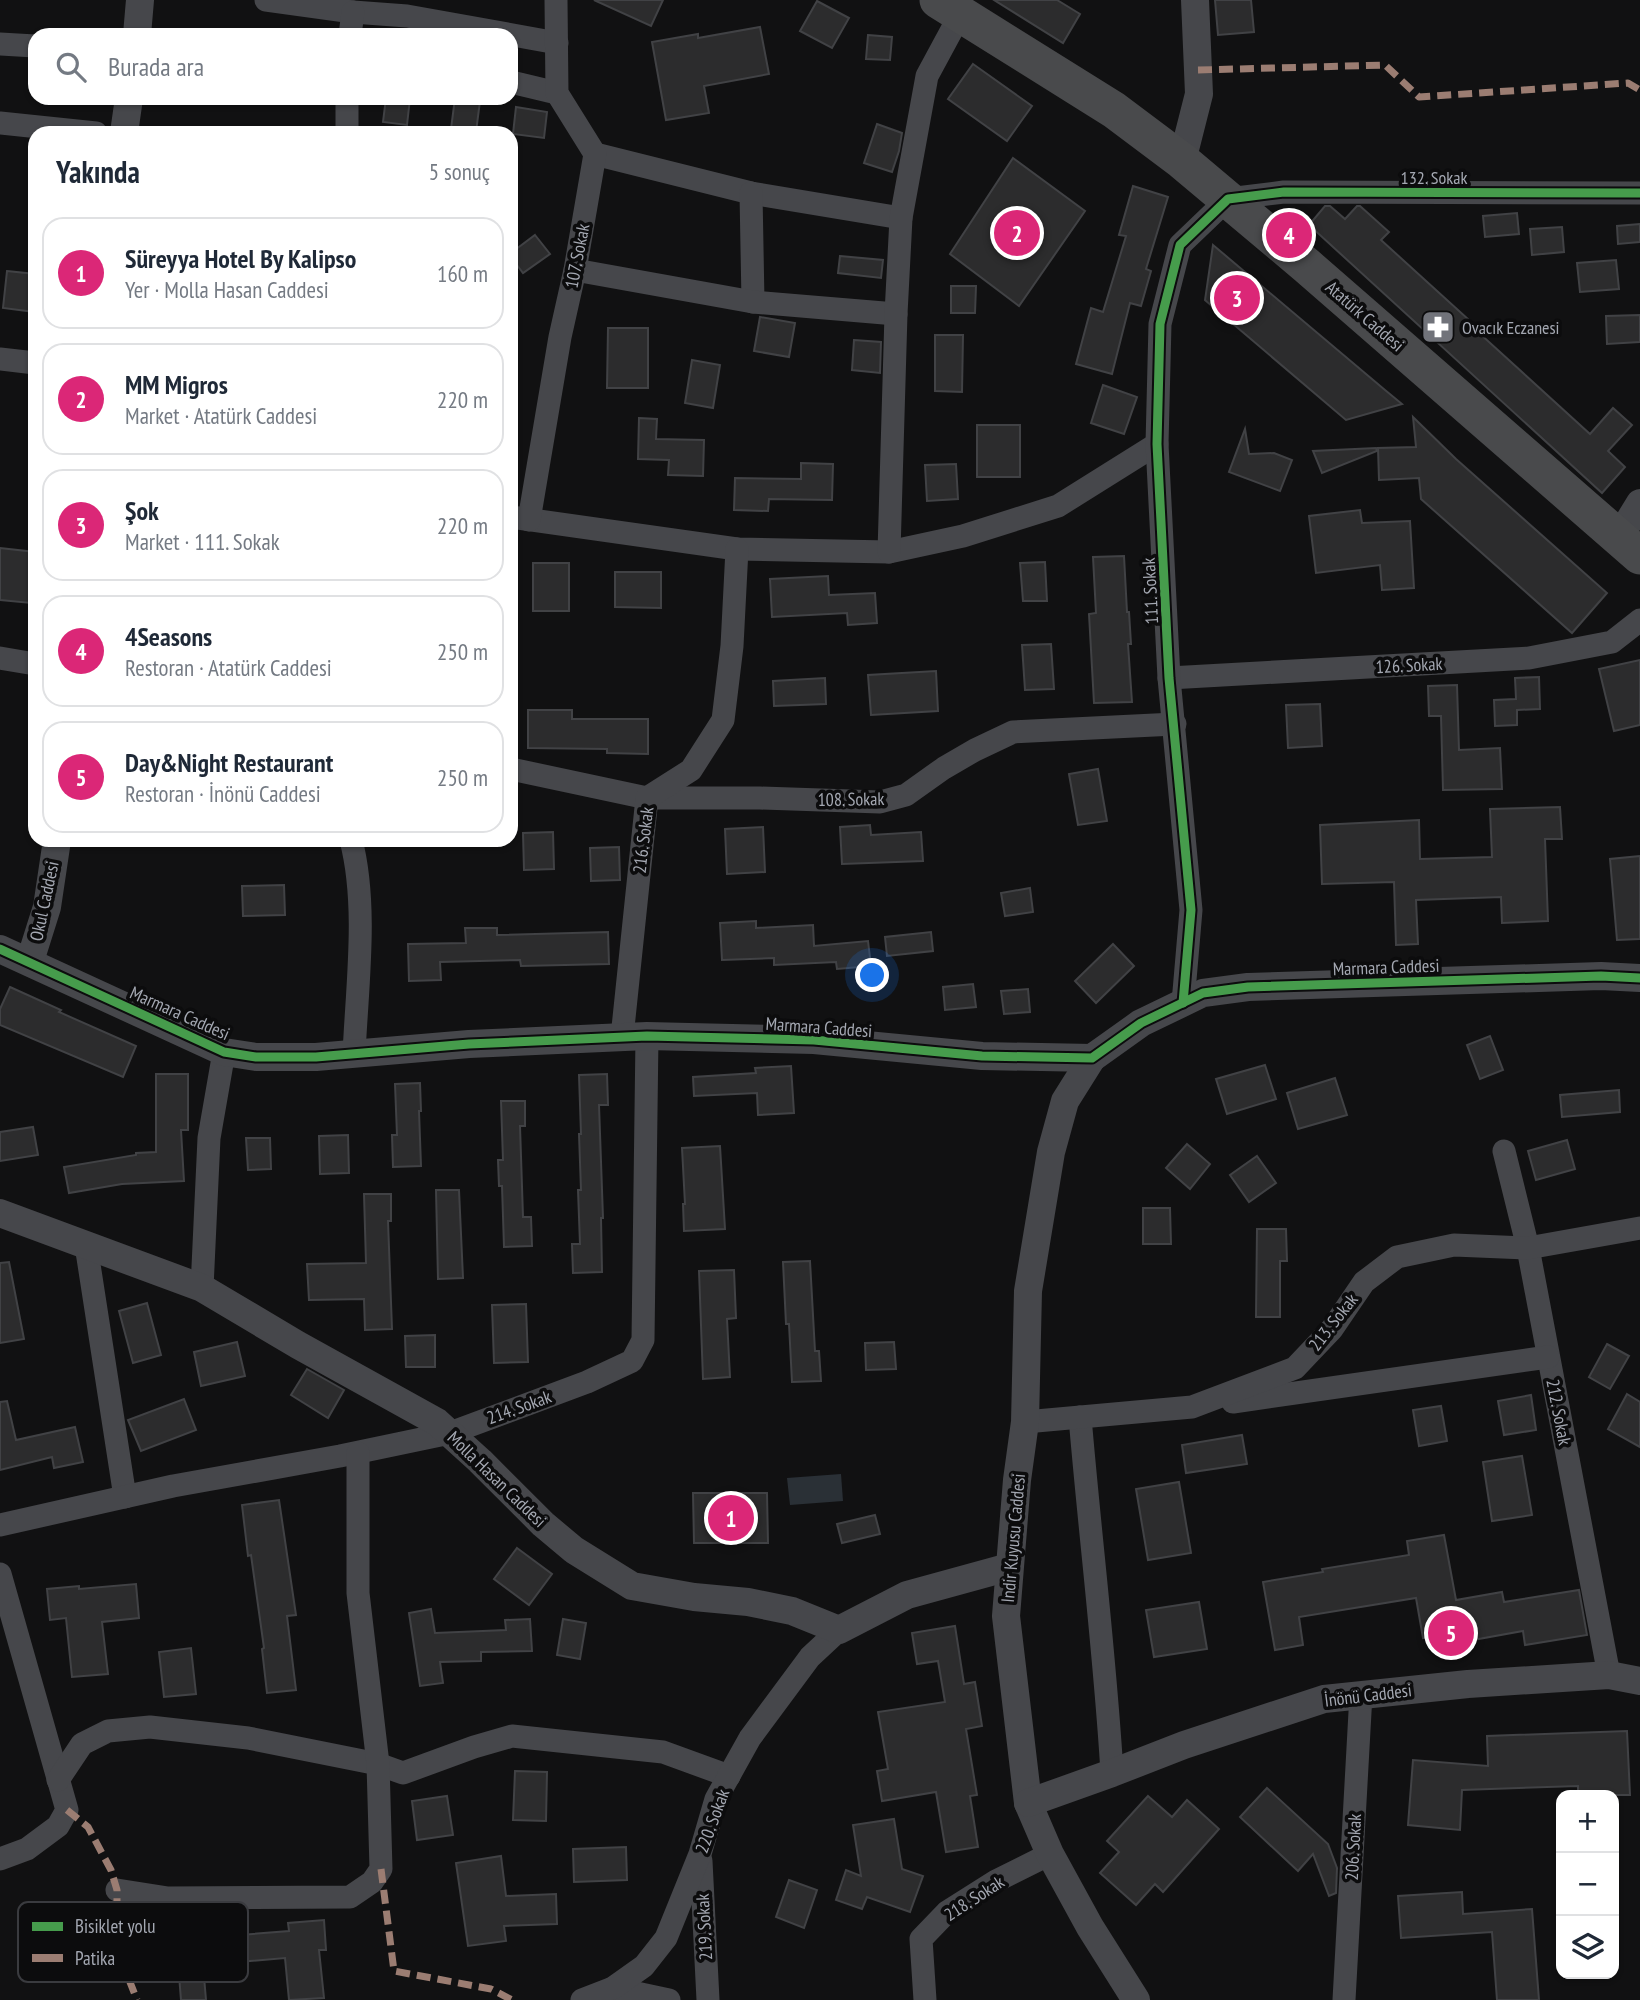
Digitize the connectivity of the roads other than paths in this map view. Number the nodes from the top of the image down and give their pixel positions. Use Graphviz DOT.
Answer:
graph roads {
  1 [pos="140,0"];
  2 [pos="266,0"];
  3 [pos="556,0"];
  4 [pos="1195,0"];
  5 [pos="949,6"];
  6 [pos="354,12"];
  7 [pos="138,28"];
  8 [pos="351,28"];
  9 [pos="474,28"];
  10 [pos="518,36"];
  11 [pos="557,43"];
  12 [pos="0,44"];
  13 [pos="28,46"];
  14 [pos="518,84"];
  15 [pos="557,93"];
  16 [pos="128,105"];
  17 [pos="347,105"];
  18 [pos="0,123"];
  19 [pos="29,126"];
  20 [pos="125,126"];
  21 [pos="347,126"];
  22 [pos="594,154"];
  23 [pos="1182,161"];
  24 [pos="751,193"];
  25 [pos="1640,193"];
  26 [pos="1228,199"];
  27 [pos="901,218"];
  28 [pos="575,270"];
  29 [pos="753,302"];
  30 [pos="896,314"];
  31 [pos="0,359"];
  32 [pos="28,362"];
  33 [pos="1157,444"];
  34 [pos="1640,503"];
  35 [pos="520,519"];
  36 [pos="1629,548"];
  37 [pos="737,550"];
  38 [pos="889,552"];
  39 [pos="1640,620"];
  40 [pos="0,658"];
  41 [pos="28,663"];
  42 [pos="1169,677"];
  43 [pos="1175,724"];
  44 [pos="518,770"];
  45 [pos="647,798"];
  46 [pos="56,847"];
  47 [pos="353,847"];
  48 [pos="0,949"];
  49 [pos="30,961"];
  50 [pos="1640,978"];
  51 [pos="1184,1003"];
  52 [pos="635,1036"];
  53 [pos="223,1052"];
  54 [pos="354,1054"];
  55 [pos="1092,1058"];
  56 [pos="1504,1150"];
  57 [pos="0,1213"];
  58 [pos="1640,1228"];
  59 [pos="86,1245"];
  60 [pos="1528,1248"];
  61 [pos="202,1288"];
  62 [pos="1548,1357"];
  63 [pos="1192,1408"];
  64 [pos="1080,1417"];
  65 [pos="1025,1422"];
  66 [pos="450,1433"];
  67 [pos="358,1452"];
  68 [pos="125,1497"];
  69 [pos="0,1525"];
  70 [pos="1009,1567"];
  71 [pos="0,1574"];
  72 [pos="839,1630"];
  73 [pos="1609,1675"];
  74 [pos="1640,1681"];
  75 [pos="1361,1694"];
  76 [pos="378,1764"];
  77 [pos="1112,1773"];
  78 [pos="729,1776"];
  79 [pos="58,1780"];
  80 [pos="1028,1803"];
  81 [pos="700,1854"];
  82 [pos="1050,1854"];
  83 [pos="0,1859"];
  84 [pos="117,1890"];
  85 [pos="613,1988"];
  86 [pos="582,2000"];
  87 [pos="669,2000"];
  88 [pos="708,2000"];
  89 [pos="925,2000"];
  90 [pos="1136,2000"];
  91 [pos="1344,2000"];
  1 -- 7 [label="street"];
  2 -- 6 [label="street"];
  3 -- 11 [label="street"];
  4 -- 23 [label="street"];
  5 -- 23 [label="main road, Atatürk Caddesi"];
  5 -- 27 [label="street"];
  6 -- 8 [label="street"];
  6 -- 9 [label="street"];
  10 -- 11 [label="street"];
  11 -- 15 [label="street"];
  12 -- 13 [label="street"];
  14 -- 15 [label="street"];
  15 -- 22 [label="street"];
  16 -- 20 [label="street"];
  17 -- 21 [label="street"];
  18 -- 19 [label="street"];
  22 -- 24 [label="street"];
  22 -- 28 [label="street, 107. Sokak"];
  23 -- 26 [label="main road, Atatürk Caddesi"];
  24 -- 27 [label="street"];
  24 -- 29 [label="street"];
  25 -- 26 [label="street, 132. Sokak"];
  26 -- 33 [label="street, 111. Sokak"];
  26 -- 36 [label="main road, Atatürk Caddesi"];
  27 -- 30 [label="street"];
  28 -- 29 [label="street"];
  28 -- 35 [label="street, 107. Sokak"];
  29 -- 30 [label="street"];
  30 -- 38 [label="street"];
  31 -- 32 [label="street"];
  33 -- 38 [label="street"];
  33 -- 42 [label="street, 111. Sokak"];
  34 -- 36 [label="street"];
  35 -- 37 [label="street"];
  37 -- 38 [label="street"];
  37 -- 45 [label="street, 216. Sokak"];
  39 -- 42 [label="street, 126. Sokak"];
  40 -- 41 [label="street"];
  42 -- 43 [label="street, 111. Sokak"];
  43 -- 45 [label="street, 108. Sokak"];
  43 -- 51 [label="street, 111. Sokak"];
  44 -- 45 [label="street, 108. Sokak"];
  45 -- 52 [label="street, 216. Sokak"];
  46 -- 49 [label="street, Okul Caddesi"];
  47 -- 54 [label="street"];
  48 -- 49 [label="street, Marmara Caddesi"];
  49 -- 53 [label="street, Marmara Caddesi"];
  50 -- 51 [label="street, Marmara Caddesi"];
  51 -- 55 [label="street, Marmara Caddesi"];
  52 -- 54 [label="street, Marmara Caddesi"];
  52 -- 55 [label="street, Marmara Caddesi"];
  52 -- 66 [label="street, 214. Sokak"];
  53 -- 54 [label="street, Marmara Caddesi"];
  53 -- 61 [label="street"];
  55 -- 65 [label="street, Indir Kuyusu Caddesi"];
  56 -- 60 [label="street, 212. Sokak"];
  57 -- 59 [label="street, Molla Hasan Caddesi"];
  58 -- 60 [label="street, 213. Sokak"];
  59 -- 61 [label="street, Molla Hasan Caddesi"];
  59 -- 68 [label="street"];
  60 -- 62 [label="street, 212. Sokak"];
  60 -- 63 [label="street, 213. Sokak"];
  61 -- 66 [label="street, Molla Hasan Caddesi"];
  62 -- 63 [label="street"];
  62 -- 73 [label="street, 212. Sokak"];
  63 -- 64 [label="street, 213. Sokak"];
  64 -- 65 [label="street, 213. Sokak"];
  64 -- 77 [label="street"];
  65 -- 70 [label="street, Indir Kuyusu Caddesi"];
  66 -- 67 [label="street, 214. Sokak"];
  66 -- 72 [label="street, Molla Hasan Caddesi"];
  67 -- 68 [label="street, 214. Sokak"];
  67 -- 76 [label="street"];
  68 -- 69 [label="street, 214. Sokak"];
  70 -- 72 [label="street"];
  70 -- 80 [label="street, Indir Kuyusu Caddesi"];
  71 -- 79 [label="street"];
  72 -- 78 [label="street, 220. Sokak"];
  73 -- 74 [label="street, İnönü Caddesi"];
  73 -- 75 [label="street, İnönü Caddesi"];
  75 -- 77 [label="street, İnönü Caddesi"];
  75 -- 91 [label="street, 206. Sokak"];
  76 -- 78 [label="street"];
  76 -- 79 [label="street"];
  76 -- 84 [label="street"];
  77 -- 80 [label="street, İnönü Caddesi"];
  78 -- 81 [label="street, 220. Sokak"];
  79 -- 83 [label="street"];
  80 -- 82 [label="street, Indir Kuyusu Caddesi"];
  81 -- 85 [label="street, 220. Sokak"];
  81 -- 88 [label="street, 219. Sokak"];
  82 -- 89 [label="street, 218. Sokak"];
  82 -- 90 [label="street, Indir Kuyusu Caddesi"];
  85 -- 86 [label="street, 220. Sokak"];
  85 -- 87 [label="street"];
}
